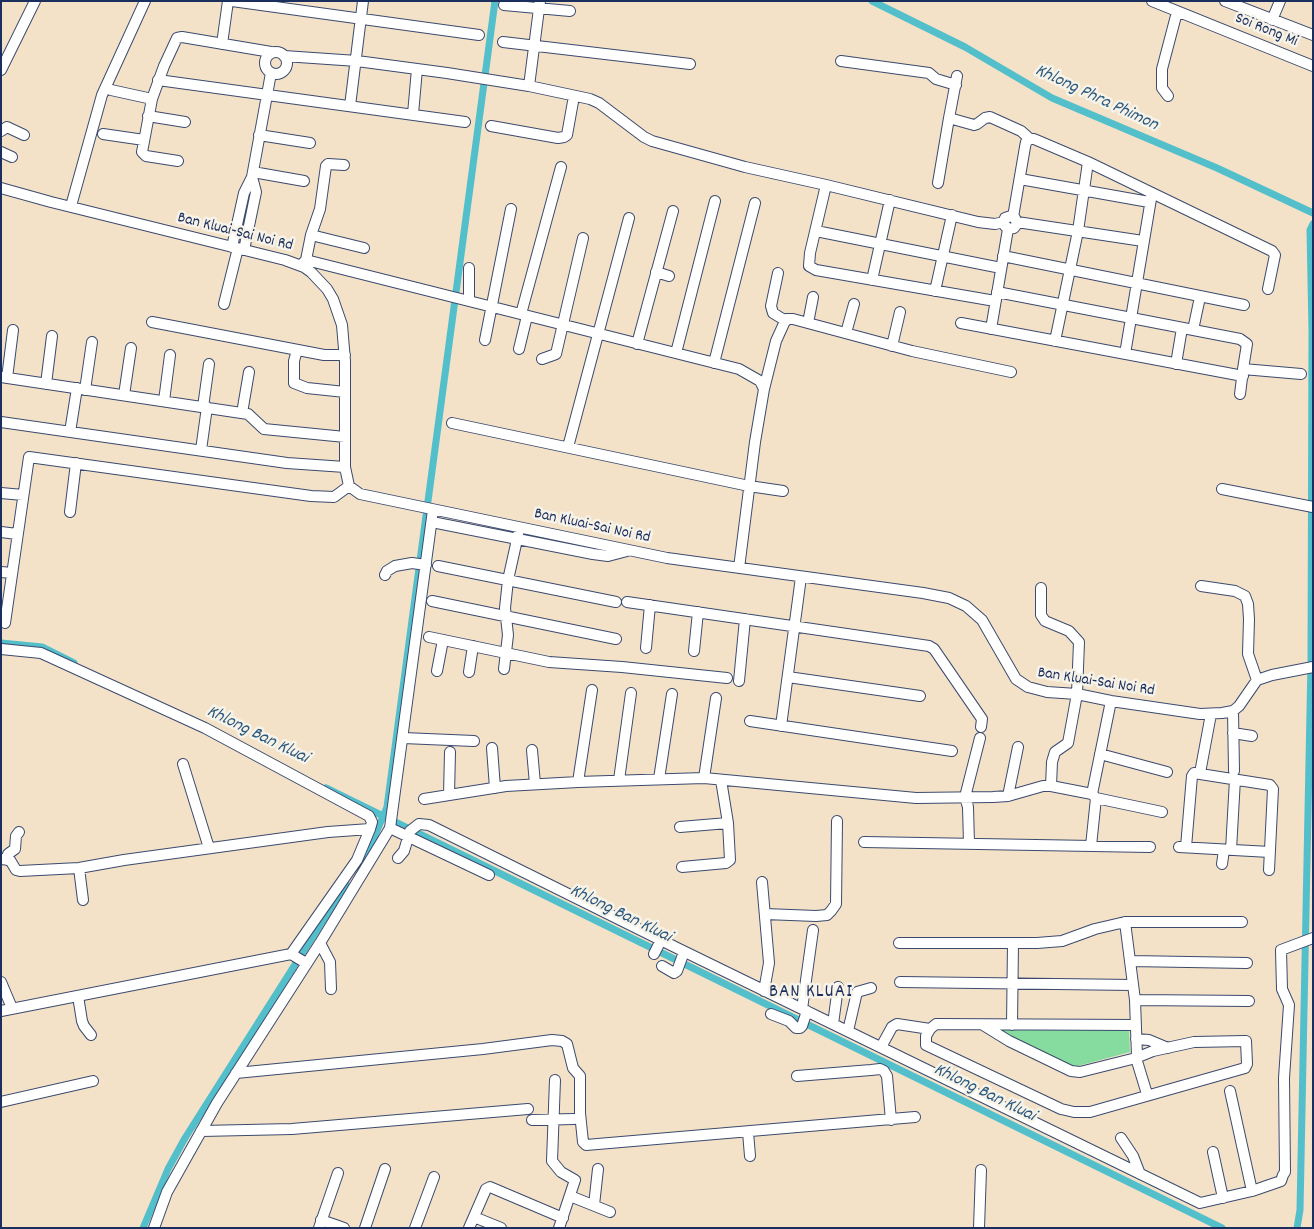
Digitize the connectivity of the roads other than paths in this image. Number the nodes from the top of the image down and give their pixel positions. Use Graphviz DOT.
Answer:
graph roads {
  1 [pos="35,1"];
  2 [pos="145,1"];
  3 [pos="230,1"];
  4 [pos="363,1"];
  5 [pos="1152,1"];
  6 [pos="1225,1"];
  7 [pos="1280,1"];
  8 [pos="504,5"];
  9 [pos="539,5"];
  10 [pos="570,11"];
  11 [pos="1177,12"];
  12 [pos="361,18"];
  13 [pos="1272,20"];
  14 [pos="480,35"];
  15 [pos="1313,35"];
  16 [pos="503,42"];
  17 [pos="222,44"];
  18 [pos="534,45"];
  19 [pos="271,52"];
  20 [pos="284,56"];
  21 [pos="357,61"];
  22 [pos="841,61"];
  23 [pos="690,64"];
  24 [pos="1313,66"];
  25 [pos="417,69"];
  26 [pos="1,70"];
  27 [pos="271,73"];
  28 [pos="158,80"];
  29 [pos="529,86"];
  30 [pos="111,90"];
  31 [pos="267,95"];
  32 [pos="574,96"];
  33 [pos="1168,96"];
  34 [pos="152,99"];
  35 [pos="350,106"];
  36 [pos="413,114"];
  37 [pos="148,116"];
  38 [pos="949,118"];
  39 [pos="185,122"];
  40 [pos="465,122"];
  41 [pos="491,126"];
  42 [pos="1,131"];
  43 [pos="24,134"];
  44 [pos="103,134"];
  45 [pos="259,134"];
  46 [pos="1030,139"];
  47 [pos="144,140"];
  48 [pos="310,143"];
  49 [pos="1,152"];
  50 [pos="12,157"];
  51 [pos="178,161"];
  52 [pos="1088,162"];
  53 [pos="344,165"];
  54 [pos="561,167"];
  55 [pos="253,174"];
  56 [pos="1020,179"];
  57 [pos="304,181"];
  58 [pos="938,183"];
  59 [pos="826,185"];
  60 [pos="1,188"];
  61 [pos="1084,191"];
  62 [pos="1150,198"];
  63 [pos="890,200"];
  64 [pos="715,201"];
  65 [pos="754,203"];
  66 [pos="70,206"];
  67 [pos="511,209"];
  68 [pos="673,211"];
  69 [pos="952,215"];
  70 [pos="629,218"];
  71 [pos="1015,219"];
  72 [pos="1006,226"];
  73 [pos="816,231"];
  74 [pos="1078,231"];
  75 [pos="311,235"];
  76 [pos="583,238"];
  77 [pos="1143,240"];
  78 [pos="880,243"];
  79 [pos="238,248"];
  80 [pos="364,248"];
  81 [pos="942,256"];
  82 [pos="1003,256"];
  83 [pos="303,263"];
  84 [pos="470,268"];
  85 [pos="1001,268"];
  86 [pos="1071,270"];
  87 [pos="656,272"];
  88 [pos="778,273"];
  89 [pos="669,276"];
  90 [pos="872,280"];
  91 [pos="1137,283"];
  92 [pos="1268,289"];
  93 [pos="935,291"];
  94 [pos="996,296"];
  95 [pos="813,297"];
  96 [pos="1200,297"];
  97 [pos="469,301"];
  98 [pos="224,304"];
  99 [pos="854,304"];
  100 [pos="1063,304"];
  101 [pos="1244,305"];
  102 [pos="492,306"];
  103 [pos="900,312"];
  104 [pos="524,315"];
  105 [pos="1131,317"];
  106 [pos="786,321"];
  107 [pos="152,322"];
  108 [pos="808,323"];
  109 [pos="961,324"];
  110 [pos="562,326"];
  111 [pos="1182,328"];
  112 [pos="991,329"];
  113 [pos="13,330"];
  114 [pos="1192,330"];
  115 [pos="598,334"];
  116 [pos="846,334"];
  117 [pos="52,336"];
  118 [pos="485,340"];
  119 [pos="1055,341"];
  120 [pos="92,342"];
  121 [pos="638,344"];
  122 [pos="892,346"];
  123 [pos="132,348"];
  124 [pos="519,349"];
  125 [pos="297,350"];
  126 [pos="676,354"];
  127 [pos="1125,354"];
  128 [pos="345,355"];
  129 [pos="170,356"];
  130 [pos="542,358"];
  131 [pos="714,363"];
  132 [pos="209,364"];
  133 [pos="1176,364"];
  134 [pos="248,372"];
  135 [pos="1011,372"];
  136 [pos="1243,372"];
  137 [pos="1301,374"];
  138 [pos="4,378"];
  139 [pos="46,384"];
  140 [pos="81,389"];
  141 [pos="764,389"];
  142 [pos="345,392"];
  143 [pos="1240,394"];
  144 [pos="124,395"];
  145 [pos="164,401"];
  146 [pos="205,407"];
  147 [pos="242,413"];
  148 [pos="1,422"];
  149 [pos="452,423"];
  150 [pos="70,432"];
  151 [pos="345,437"];
  152 [pos="568,448"];
  153 [pos="201,450"];
  154 [pos="76,463"];
  155 [pos="345,467"];
  156 [pos="350,486"];
  157 [pos="749,486"];
  158 [pos="1222,489"];
  159 [pos="783,491"];
  160 [pos="1,493"];
  161 [pos="23,495"];
  162 [pos="1308,506"];
  163 [pos="429,509"];
  164 [pos="70,512"];
  165 [pos="432,522"];
  166 [pos="520,527"];
  167 [pos="1,532"];
  168 [pos="18,534"];
  169 [pos="517,540"];
  170 [pos="628,550"];
  171 [pos="425,565"];
  172 [pos="438,566"];
  173 [pos="739,568"];
  174 [pos="7,572"];
  175 [pos="386,575"];
  176 [pos="801,577"];
  177 [pos="508,580"];
  178 [pos="1201,586"];
  179 [pos="1041,588"];
  180 [pos="432,601"];
  181 [pos="616,602"];
  182 [pos="627,602"];
  183 [pos="650,605"];
  184 [pos="698,612"];
  185 [pos="506,616"];
  186 [pos="4,617"];
  187 [pos="745,619"];
  188 [pos="794,626"];
  189 [pos="429,637"];
  190 [pos="616,639"];
  191 [pos="443,640"];
  192 [pos="473,646"];
  193 [pos="646,648"];
  194 [pos="1,649"];
  195 [pos="694,651"];
  196 [pos="506,653"];
  197 [pos="1313,667"];
  198 [pos="504,670"];
  199 [pos="437,671"];
  200 [pos="469,672"];
  201 [pos="788,677"];
  202 [pos="727,678"];
  203 [pos="1257,680"];
  204 [pos="739,681"];
  205 [pos="592,690"];
  206 [pos="631,693"];
  207 [pos="672,694"];
  208 [pos="1077,694"];
  209 [pos="920,696"];
  210 [pos="716,698"];
  211 [pos="1111,701"];
  212 [pos="1233,711"];
  213 [pos="1211,714"];
  214 [pos="750,721"];
  215 [pos="781,726"];
  216 [pos="1233,733"];
  217 [pos="1252,736"];
  218 [pos="403,738"];
  219 [pos="474,741"];
  220 [pos="1018,747"];
  221 [pos="492,748"];
  222 [pos="532,750"];
  223 [pos="952,751"];
  224 [pos="450,752"];
  225 [pos="1100,754"];
  226 [pos="183,764"];
  227 [pos="1166,772"];
  228 [pos="1200,773"];
  229 [pos="1234,775"];
  230 [pos="704,778"];
  231 [pos="618,780"];
  232 [pos="659,780"];
  233 [pos="721,780"];
  234 [pos="578,782"];
  235 [pos="534,784"];
  236 [pos="1051,786"];
  237 [pos="495,788"];
  238 [pos="450,795"];
  239 [pos="1008,796"];
  240 [pos="1094,796"];
  241 [pos="965,798"];
  242 [pos="424,800"];
  243 [pos="1162,812"];
  244 [pos="837,821"];
  245 [pos="392,822"];
  246 [pos="728,823"];
  247 [pos="680,827"];
  248 [pos="370,829"];
  249 [pos="19,832"];
  250 [pos="409,834"];
  251 [pos="864,842"];
  252 [pos="969,844"];
  253 [pos="1091,846"];
  254 [pos="1150,846"];
  255 [pos="209,848"];
  256 [pos="1227,850"];
  257 [pos="1270,852"];
  258 [pos="398,858"];
  259 [pos="4,860"];
  260 [pos="1222,864"];
  261 [pos="682,866"];
  262 [pos="80,868"];
  263 [pos="1269,870"];
  264 [pos="489,875"];
  265 [pos="762,882"];
  266 [pos="83,900"];
  267 [pos="765,914"];
  268 [pos="1124,922"];
  269 [pos="1242,922"];
  270 [pos="813,930"];
  271 [pos="1312,938"];
  272 [pos="320,943"];
  273 [pos="899,943"];
  274 [pos="1013,943"];
  275 [pos="684,953"];
  276 [pos="299,959"];
  277 [pos="1130,961"];
  278 [pos="1247,963"];
  279 [pos="662,966"];
  280 [pos="1,982"];
  281 [pos="900,982"];
  282 [pos="1013,983"];
  283 [pos="1133,985"];
  284 [pos="838,987"];
  285 [pos="871,988"];
  286 [pos="331,989"];
  287 [pos="764,991"];
  288 [pos="78,996"];
  289 [pos="1135,1000"];
  290 [pos="1248,1002"];
  291 [pos="12,1008"];
  292 [pos="1,1012"];
  293 [pos="771,1014"];
  294 [pos="804,1016"];
  295 [pos="833,1024"];
  296 [pos="983,1025"];
  297 [pos="1012,1025"];
  298 [pos="1136,1025"];
  299 [pos="930,1029"];
  300 [pos="848,1032"];
  301 [pos="91,1035"];
  302 [pos="1136,1039"];
  303 [pos="882,1047"];
  304 [pos="1168,1048"];
  305 [pos="1136,1057"];
  306 [pos="236,1073"];
  307 [pos="798,1076"];
  308 [pos="555,1080"];
  309 [pos="93,1081"];
  310 [pos="1230,1091"];
  311 [pos="1147,1094"];
  312 [pos="1,1102"];
  313 [pos="528,1109"];
  314 [pos="915,1118"];
  315 [pos="574,1119"];
  316 [pos="532,1120"];
  317 [pos="553,1120"];
  318 [pos="891,1120"];
  319 [pos="201,1131"];
  320 [pos="748,1132"];
  321 [pos="1121,1138"];
  322 [pos="1213,1152"];
  323 [pos="750,1156"];
  324 [pos="598,1169"];
  325 [pos="386,1170"];
  326 [pos="981,1170"];
  327 [pos="338,1174"];
  328 [pos="1140,1174"];
  329 [pos="434,1177"];
  330 [pos="1252,1191"];
  331 [pos="570,1196"];
  332 [pos="1223,1198"];
  333 [pos="594,1205"];
  334 [pos="610,1212"];
  335 [pos="474,1217"];
  336 [pos="561,1223"];
  337 [pos="320,1224"];
  338 [pos="154,1228"];
  339 [pos="344,1228"];
  340 [pos="365,1228"];
  341 [pos="415,1228"];
  342 [pos="469,1228"];
  343 [pos="501,1228"];
  344 [pos="979,1228"];
  1 -- 26 [label="street"];
  2 -- 66 [label="street"];
  3 -- 12 [label="street"];
  3 -- 17 [label="street"];
  4 -- 12 [label="street"];
  5 -- 11 [label="street, Soi Rong Mi"];
  6 -- 13 [label="street"];
  7 -- 13 [label="street"];
  8 -- 9 [label="street"];
  9 -- 10 [label="street"];
  9 -- 18 [label="street"];
  11 -- 24 [label="street, Soi Rong Mi"];
  11 -- 33 [label="street"];
  12 -- 14 [label="street"];
  12 -- 21 [label="street"];
  13 -- 15 [label="street"];
  16 -- 18 [label="street"];
  17 -- 19 [label="street"];
  17 -- 28 [label="street"];
  18 -- 23 [label="street"];
  18 -- 29 [label="street"];
  19 -- 20 [label="street"];
  19 -- 27 [label="street"];
  20 -- 21 [label="street"];
  20 -- 27 [label="street"];
  21 -- 25 [label="street"];
  21 -- 35 [label="street"];
  22 -- 38 [label="street"];
  25 -- 29 [label="street"];
  25 -- 36 [label="street"];
  27 -- 31 [label="street"];
  28 -- 31 [label="street"];
  28 -- 34 [label="street"];
  29 -- 32 [label="street"];
  30 -- 34 [label="street"];
  31 -- 35 [label="street"];
  31 -- 45 [label="street"];
  32 -- 41 [label="street"];
  32 -- 59 [label="street"];
  34 -- 37 [label="street"];
  35 -- 36 [label="street"];
  36 -- 40 [label="street"];
  37 -- 39 [label="street"];
  37 -- 47 [label="street"];
  38 -- 46 [label="street"];
  38 -- 58 [label="street"];
  42 -- 43 [label="street"];
  44 -- 47 [label="street"];
  45 -- 48 [label="street"];
  45 -- 55 [label="street"];
  46 -- 52 [label="street"];
  46 -- 56 [label="street"];
  47 -- 51 [label="street"];
  49 -- 50 [label="street"];
  52 -- 61 [label="street"];
  52 -- 62 [label="street"];
  53 -- 75 [label="street"];
  54 -- 104 [label="street"];
  55 -- 57 [label="street"];
  55 -- 79 [label="street"];
  56 -- 61 [label="street"];
  56 -- 71 [label="street"];
  59 -- 63 [label="street"];
  59 -- 73 [label="street"];
  60 -- 66 [label="street, Ban Kluai-Sai Noi Rd"];
  61 -- 62 [label="street"];
  61 -- 74 [label="street"];
  62 -- 77 [label="street"];
  62 -- 92 [label="street"];
  63 -- 69 [label="street"];
  63 -- 78 [label="street"];
  64 -- 126 [label="street"];
  65 -- 131 [label="street"];
  66 -- 79 [label="street, Ban Kluai-Sai Noi Rd"];
  67 -- 102 [label="street"];
  68 -- 87 [label="street"];
  69 -- 72 [label="street"];
  69 -- 81 [label="street"];
  70 -- 115 [label="street"];
  71 -- 72 [label="street"];
  71 -- 74 [label="street"];
  72 -- 82 [label="street"];
  73 -- 78 [label="street"];
  73 -- 90 [label="street"];
  74 -- 77 [label="street"];
  74 -- 86 [label="street"];
  75 -- 80 [label="street"];
  75 -- 83 [label="street"];
  76 -- 110 [label="street"];
  77 -- 91 [label="street"];
  78 -- 81 [label="street"];
  78 -- 90 [label="street"];
  79 -- 83 [label="street, Ban Kluai-Sai Noi Rd"];
  79 -- 98 [label="street"];
  81 -- 85 [label="street"];
  81 -- 93 [label="street"];
  82 -- 85 [label="street"];
  82 -- 86 [label="street"];
  83 -- 97 [label="street"];
  83 -- 128 [label="street, Ban Kluai-Sai Noi Rd"];
  84 -- 97 [label="street"];
  85 -- 94 [label="street"];
  86 -- 91 [label="street"];
  86 -- 100 [label="street"];
  87 -- 89 [label="street"];
  87 -- 121 [label="street"];
  88 -- 106 [label="street"];
  90 -- 93 [label="street"];
  91 -- 96 [label="street"];
  91 -- 105 [label="street"];
  93 -- 94 [label="street"];
  94 -- 100 [label="street"];
  94 -- 112 [label="street"];
  95 -- 108 [label="street"];
  96 -- 101 [label="street"];
  96 -- 114 [label="street"];
  97 -- 102 [label="street"];
  99 -- 116 [label="street"];
  100 -- 105 [label="street"];
  100 -- 119 [label="street"];
  102 -- 104 [label="street"];
  102 -- 118 [label="street"];
  103 -- 122 [label="street"];
  104 -- 110 [label="street"];
  104 -- 124 [label="street"];
  105 -- 111 [label="street"];
  105 -- 127 [label="street"];
  106 -- 108 [label="street"];
  106 -- 141 [label="street"];
  107 -- 125 [label="street"];
  108 -- 116 [label="street"];
  109 -- 112 [label="street"];
  110 -- 115 [label="street"];
  110 -- 130 [label="street"];
  111 -- 114 [label="street"];
  111 -- 133 [label="street"];
  112 -- 119 [label="street"];
  113 -- 138 [label="street"];
  114 -- 136 [label="street"];
  115 -- 121 [label="street"];
  115 -- 152 [label="street"];
  116 -- 122 [label="street"];
  117 -- 139 [label="street"];
  119 -- 127 [label="street"];
  120 -- 140 [label="street"];
  121 -- 126 [label="street"];
  122 -- 135 [label="street"];
  123 -- 144 [label="street"];
  125 -- 128 [label="street"];
  125 -- 142 [label="street"];
  126 -- 131 [label="street"];
  127 -- 133 [label="street"];
  128 -- 142 [label="street, Ban Kluai-Sai Noi Rd"];
  129 -- 145 [label="street"];
  131 -- 141 [label="street"];
  132 -- 146 [label="street"];
  133 -- 136 [label="street"];
  134 -- 147 [label="street"];
  136 -- 137 [label="street"];
  136 -- 143 [label="street"];
  138 -- 139 [label="street"];
  139 -- 140 [label="street"];
  140 -- 144 [label="street"];
  140 -- 150 [label="street"];
  141 -- 157 [label="street"];
  142 -- 151 [label="street, Ban Kluai-Sai Noi Rd"];
  144 -- 145 [label="street"];
  145 -- 146 [label="street"];
  146 -- 147 [label="street"];
  146 -- 153 [label="street"];
  147 -- 151 [label="street"];
  148 -- 150 [label="street"];
  149 -- 152 [label="street"];
  150 -- 153 [label="street"];
  151 -- 155 [label="street, Ban Kluai-Sai Noi Rd"];
  152 -- 157 [label="street"];
  153 -- 155 [label="street"];
  154 -- 156 [label="street"];
  154 -- 161 [label="street"];
  154 -- 164 [label="street"];
  155 -- 156 [label="street, Ban Kluai-Sai Noi Rd"];
  156 -- 163 [label="street, Ban Kluai-Sai Noi Rd"];
  157 -- 159 [label="street"];
  157 -- 173 [label="street"];
  158 -- 162 [label="street"];
  160 -- 161 [label="street"];
  161 -- 168 [label="street"];
  163 -- 165 [label="street"];
  163 -- 166 [label="street, Ban Kluai-Sai Noi Rd"];
  165 -- 169 [label="street"];
  165 -- 171 [label="street"];
  166 -- 169 [label="street"];
  166 -- 170 [label="street, Ban Kluai-Sai Noi Rd"];
  167 -- 168 [label="street"];
  168 -- 174 [label="street"];
  169 -- 170 [label="street"];
  169 -- 177 [label="street"];
  170 -- 173 [label="street, Ban Kluai-Sai Noi Rd"];
  171 -- 175 [label="street"];
  171 -- 218 [label="street"];
  172 -- 177 [label="street"];
  173 -- 176 [label="street, Ban Kluai-Sai Noi Rd"];
  174 -- 186 [label="street"];
  176 -- 188 [label="street"];
  176 -- 208 [label="street, Ban Kluai-Sai Noi Rd"];
  177 -- 181 [label="street"];
  177 -- 185 [label="street"];
  178 -- 203 [label="street"];
  179 -- 208 [label="street"];
  180 -- 185 [label="street"];
  182 -- 183 [label="street"];
  183 -- 184 [label="street"];
  183 -- 193 [label="street"];
  184 -- 187 [label="street"];
  184 -- 195 [label="street"];
  185 -- 190 [label="street"];
  185 -- 196 [label="street"];
  187 -- 188 [label="street"];
  187 -- 204 [label="street"];
  188 -- 201 [label="street"];
  188 -- 241 [label="street"];
  189 -- 191 [label="street"];
  191 -- 192 [label="street"];
  191 -- 199 [label="street"];
  192 -- 196 [label="street"];
  192 -- 200 [label="street"];
  194 -- 248 [label="street"];
  196 -- 198 [label="street"];
  196 -- 202 [label="street"];
  197 -- 203 [label="street"];
  201 -- 209 [label="street"];
  201 -- 215 [label="street"];
  203 -- 212 [label="street"];
  205 -- 234 [label="street"];
  206 -- 231 [label="street"];
  207 -- 232 [label="street"];
  208 -- 211 [label="street, Ban Kluai-Sai Noi Rd"];
  208 -- 236 [label="street"];
  210 -- 230 [label="street"];
  211 -- 213 [label="street, Ban Kluai-Sai Noi Rd"];
  211 -- 225 [label="street"];
  212 -- 213 [label="street, Ban Kluai-Sai Noi Rd"];
  212 -- 216 [label="street"];
  213 -- 228 [label="street"];
  214 -- 215 [label="street"];
  215 -- 223 [label="street"];
  216 -- 217 [label="street"];
  216 -- 229 [label="street"];
  218 -- 219 [label="street"];
  218 -- 245 [label="street"];
  220 -- 239 [label="street"];
  221 -- 237 [label="street"];
  222 -- 235 [label="street"];
  224 -- 238 [label="street"];
  225 -- 227 [label="street"];
  225 -- 240 [label="street"];
  226 -- 255 [label="street"];
  228 -- 229 [label="street"];
  228 -- 256 [label="street"];
  229 -- 256 [label="street"];
  229 -- 257 [label="street"];
  230 -- 232 [label="street"];
  230 -- 233 [label="street"];
  231 -- 232 [label="street"];
  231 -- 234 [label="street"];
  233 -- 241 [label="street"];
  233 -- 246 [label="street"];
  234 -- 235 [label="street"];
  235 -- 237 [label="street"];
  236 -- 239 [label="street"];
  236 -- 240 [label="street"];
  237 -- 238 [label="street"];
  238 -- 242 [label="street"];
  239 -- 241 [label="street"];
  240 -- 243 [label="street"];
  240 -- 253 [label="street"];
  241 -- 252 [label="street"];
  244 -- 267 [label="street"];
  245 -- 250 [label="street"];
  245 -- 272 [label="street"];
  246 -- 247 [label="street"];
  246 -- 261 [label="street"];
  248 -- 255 [label="street"];
  248 -- 276 [label="street"];
  249 -- 259 [label="street"];
  250 -- 258 [label="street"];
  250 -- 264 [label="street"];
  250 -- 275 [label="street"];
  251 -- 252 [label="street"];
  252 -- 253 [label="street"];
  253 -- 254 [label="street"];
  255 -- 262 [label="street"];
  256 -- 257 [label="street"];
  256 -- 260 [label="street"];
  257 -- 263 [label="street"];
  259 -- 262 [label="street"];
  262 -- 266 [label="street"];
  265 -- 267 [label="street"];
  267 -- 287 [label="street"];
  268 -- 269 [label="street"];
  268 -- 274 [label="street"];
  268 -- 277 [label="street"];
  270 -- 294 [label="street"];
  271 -- 330 [label="street"];
  272 -- 276 [label="street"];
  272 -- 286 [label="street"];
  273 -- 274 [label="street"];
  274 -- 282 [label="street"];
  275 -- 279 [label="street"];
  275 -- 287 [label="street"];
  276 -- 288 [label="street"];
  276 -- 306 [label="street"];
  277 -- 278 [label="street"];
  277 -- 283 [label="street"];
  280 -- 291 [label="street"];
  281 -- 282 [label="street"];
  282 -- 283 [label="street"];
  282 -- 297 [label="street"];
  283 -- 289 [label="street"];
  284 -- 295 [label="street"];
  285 -- 300 [label="street"];
  287 -- 294 [label="street"];
  288 -- 291 [label="street"];
  288 -- 301 [label="street"];
  289 -- 290 [label="street"];
  289 -- 298 [label="street"];
  291 -- 292 [label="street"];
  293 -- 294 [label="street"];
  294 -- 295 [label="street"];
  295 -- 300 [label="street"];
  296 -- 297 [label="street"];
  296 -- 299 [label="street"];
  296 -- 305 [label="street"];
  297 -- 298 [label="street"];
  298 -- 302 [label="street"];
  299 -- 303 [label="street"];
  299 -- 311 [label="street"];
  300 -- 303 [label="street"];
  302 -- 304 [label="street"];
  302 -- 305 [label="street"];
  303 -- 328 [label="street"];
  304 -- 305 [label="street"];
  304 -- 311 [label="street"];
  305 -- 311 [label="street"];
  306 -- 319 [label="street"];
  306 -- 320 [label="street"];
  307 -- 318 [label="street"];
  308 -- 317 [label="street"];
  309 -- 312 [label="street"];
  310 -- 330 [label="street"];
  313 -- 319 [label="street"];
  314 -- 318 [label="street"];
  315 -- 317 [label="street"];
  316 -- 317 [label="street"];
  317 -- 331 [label="street"];
  318 -- 320 [label="street"];
  319 -- 338 [label="street"];
  320 -- 323 [label="street"];
  321 -- 328 [label="street"];
  322 -- 332 [label="street"];
  324 -- 333 [label="street"];
  325 -- 340 [label="street"];
  326 -- 344 [label="street"];
  327 -- 337 [label="street"];
  328 -- 332 [label="street"];
  329 -- 341 [label="street"];
  330 -- 332 [label="street"];
  331 -- 333 [label="street"];
  331 -- 336 [label="street"];
  333 -- 334 [label="street"];
  335 -- 336 [label="street"];
  335 -- 342 [label="street"];
  335 -- 343 [label="street"];
  337 -- 339 [label="street"];
}
